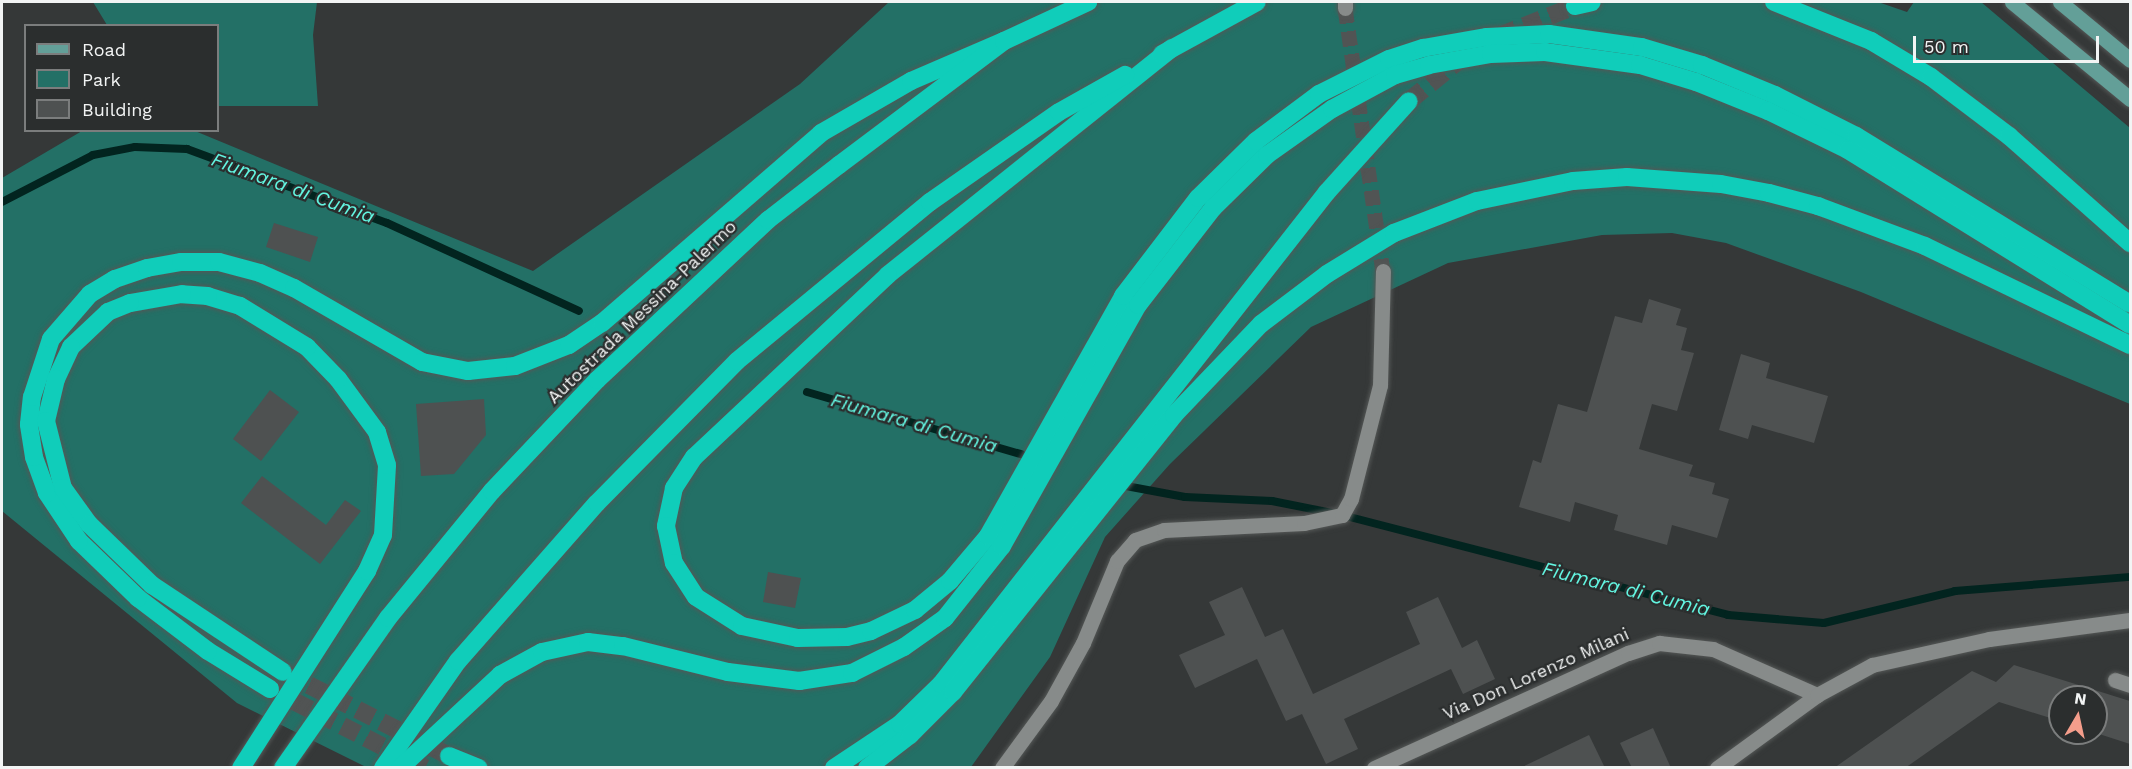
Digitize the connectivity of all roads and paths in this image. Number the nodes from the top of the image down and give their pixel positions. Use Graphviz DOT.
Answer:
graph roads {
  1 [pos="1088,2"];
  2 [pos="1257,2"];
  3 [pos="1774,2"];
  4 [pos="2012,2"];
  5 [pos="2060,2"];
  6 [pos="1004,41"];
  7 [pos="1172,48"];
  8 [pos="2130,60"];
  9 [pos="2130,99"];
  10 [pos="1409,101"];
  11 [pos="2130,243"];
  12 [pos="1383,271"];
  13 [pos="2130,304"];
  14 [pos="2130,325"];
  15 [pos="2130,345"];
  16 [pos="2130,620"];
  17 [pos="283,672"];
  18 [pos="2115,680"];
  19 [pos="2130,685"];
  20 [pos="270,689"];
  21 [pos="1817,695"];
  22 [pos="449,756"];
  23 [pos="241,768"];
  24 [pos="283,768"];
  25 [pos="383,768"];
  26 [pos="400,768"];
  27 [pos="479,768"];
  28 [pos="834,768"];
  29 [pos="867,768"];
  30 [pos="1002,768"];
  31 [pos="1374,768"];
  32 [pos="1718,768"];
  1 -- 6 [label="highway, Autostrada Messina-Palermo"];
  2 -- 7 [label="highway"];
  3 -- 11 [label="highway"];
  4 -- 9 [label="street"];
  5 -- 8 [label="street"];
  6 -- 20 [label="highway"];
  6 -- 24 [label="highway, Autostrada Messina-Palermo"];
  7 -- 13 [label="highway"];
  7 -- 25 [label="highway"];
  10 -- 28 [label="highway"];
  12 -- 30 [label="street"];
  14 -- 26 [label="highway"];
  15 -- 29 [label="highway"];
  16 -- 21 [label="street"];
  17 -- 23 [label="highway"];
  18 -- 19 [label="street"];
  21 -- 31 [label="street, Via Don Lorenzo Milani"];
  21 -- 32 [label="street"];
  22 -- 27 [label="highway"];
}
